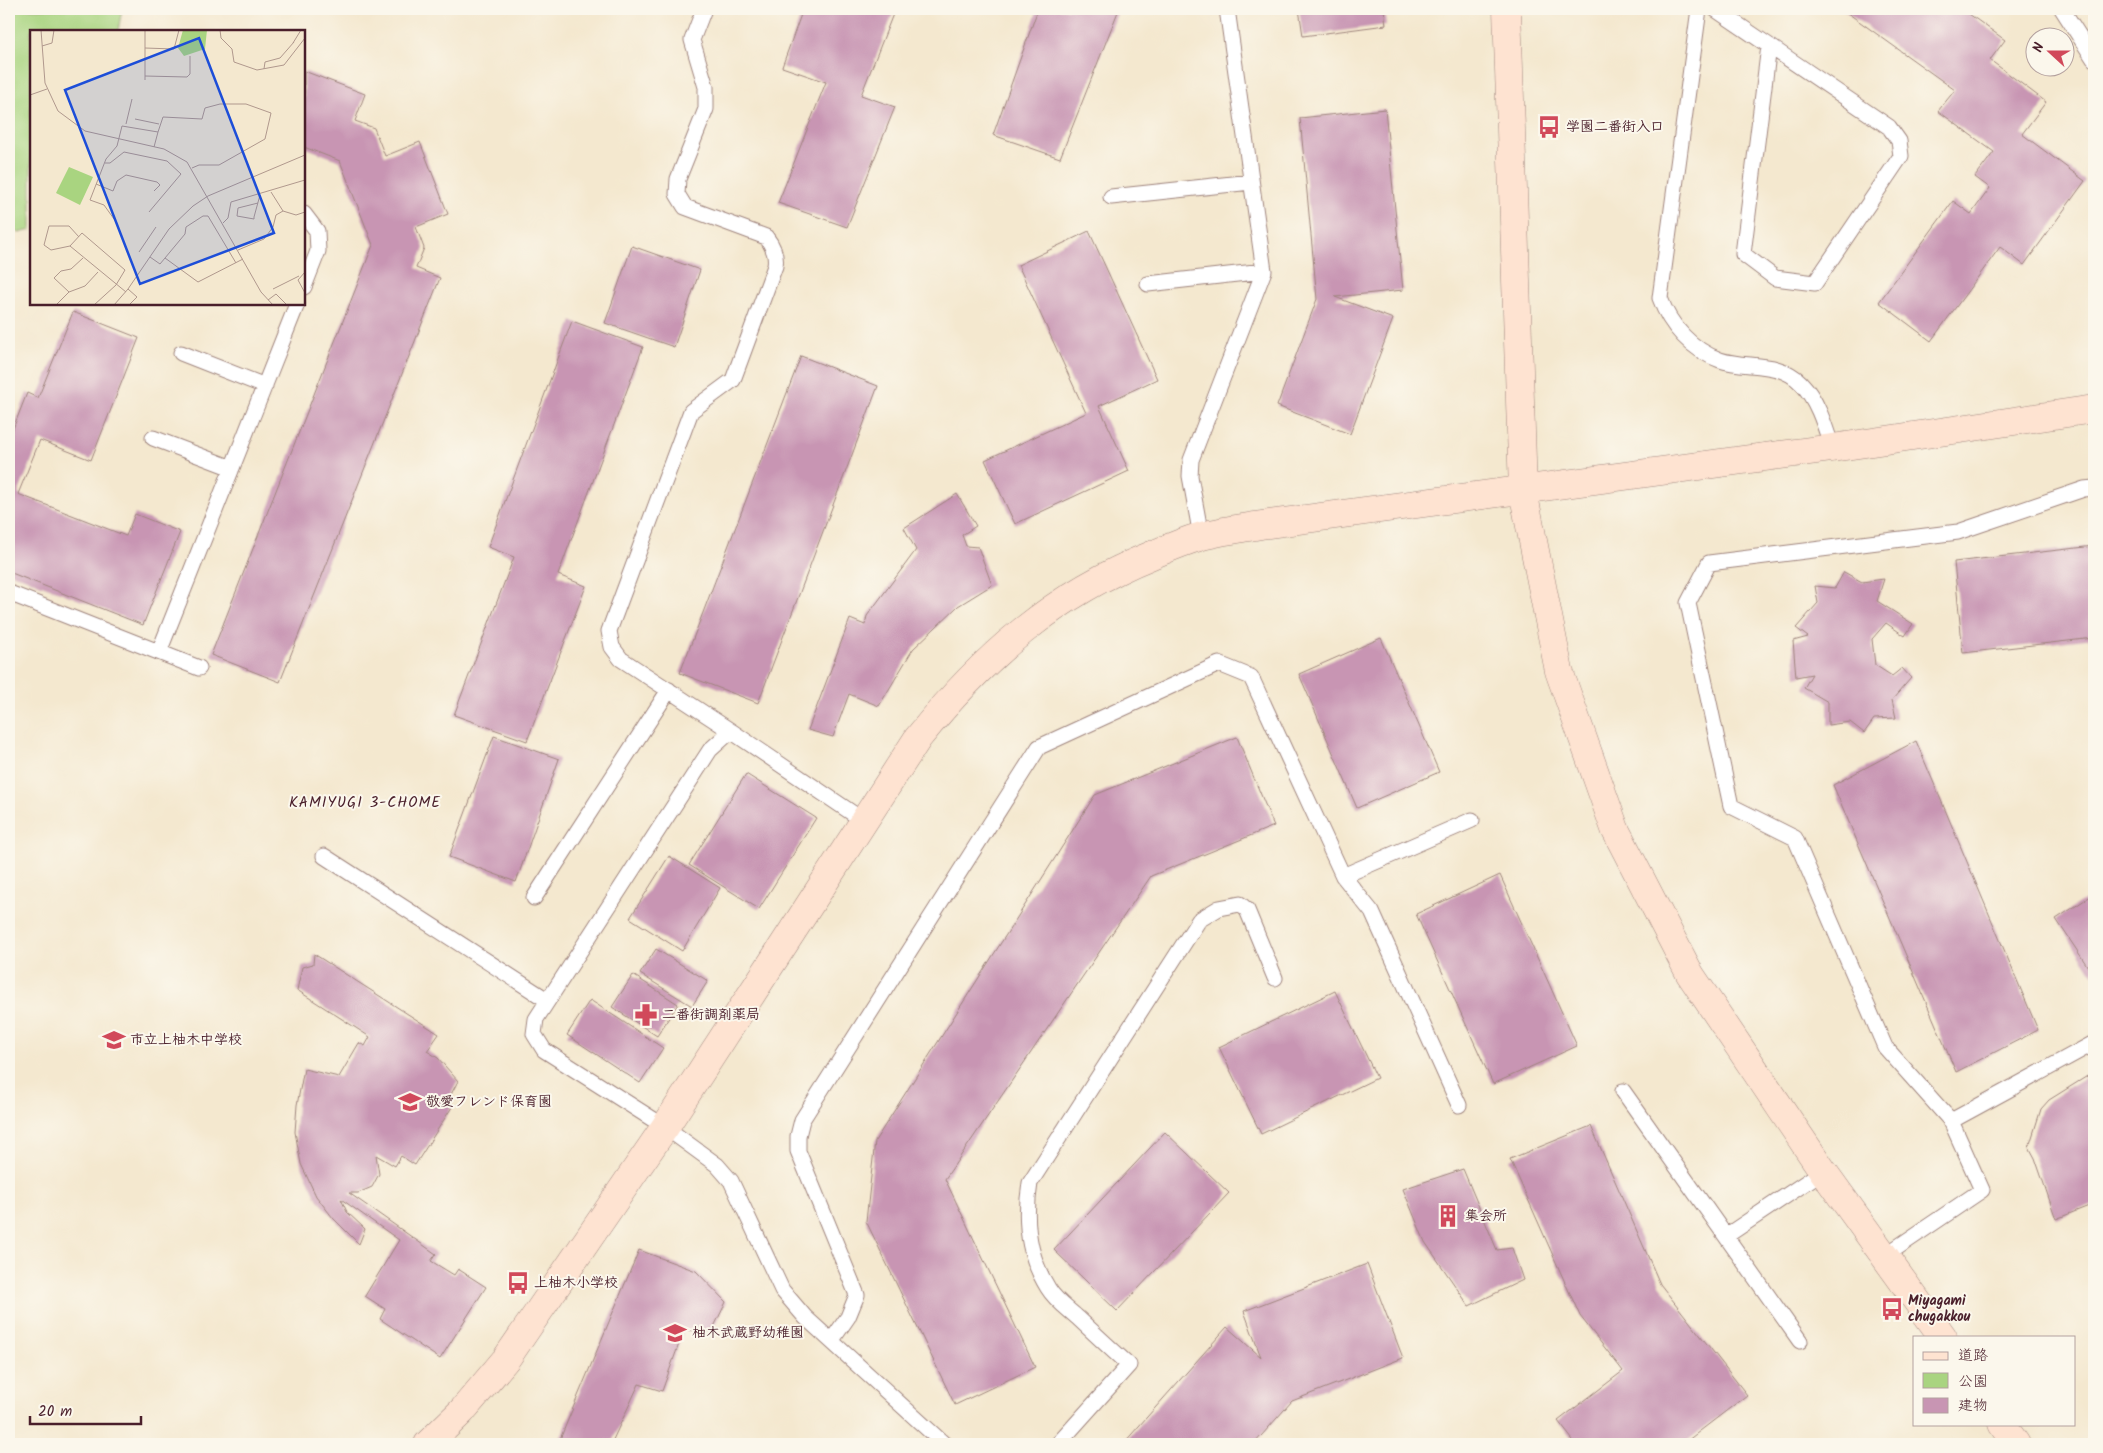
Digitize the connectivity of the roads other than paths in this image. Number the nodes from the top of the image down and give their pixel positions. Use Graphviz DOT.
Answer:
graph roads {
  1 [pos="704,9"];
  2 [pos="1227,9"];
  3 [pos="1507,9"];
  4 [pos="1700,9"];
  5 [pos="1715,9"];
  6 [pos="2062,9"];
  7 [pos="1769,46"];
  8 [pos="2094,59"];
  9 [pos="1251,182"];
  10 [pos="1111,197"];
  11 [pos="305,215"];
  12 [pos="1264,271"];
  13 [pos="305,284"];
  14 [pos="1148,284"];
  15 [pos="297,305"];
  16 [pos="181,353"];
  17 [pos="265,386"];
  18 [pos="2094,409"];
  19 [pos="153,438"];
  20 [pos="1832,448"];
  21 [pos="232,468"];
  22 [pos="2094,488"];
  23 [pos="1523,491"];
  24 [pos="1201,536"];
  25 [pos="9,593"];
  26 [pos="159,652"];
  27 [pos="200,668"];
  28 [pos="669,690"];
  29 [pos="731,732"];
  30 [pos="1472,820"];
  31 [pos="864,821"];
  32 [pos="324,856"];
  33 [pos="1343,876"];
  34 [pos="534,898"];
  35 [pos="1275,978"];
  36 [pos="548,1000"];
  37 [pos="2094,1043"];
  38 [pos="1622,1091"];
  39 [pos="1458,1105"];
  40 [pos="1951,1121"];
  41 [pos="665,1127"];
  42 [pos="1823,1171"];
  43 [pos="1726,1236"];
  44 [pos="1886,1255"];
  45 [pos="1941,1334"];
  46 [pos="832,1340"];
  47 [pos="1800,1341"];
  48 [pos="2003,1426"];
  49 [pos="428,1444"];
  50 [pos="944,1444"];
  51 [pos="1058,1444"];
  52 [pos="2016,1444"];
  1 -- 28 [label="lane"];
  2 -- 9 [label="lane"];
  3 -- 23 [label="street"];
  4 -- 20 [label="lane"];
  5 -- 7 [label="lane"];
  6 -- 8 [label="lane"];
  7 -- 7 [label="lane"];
  9 -- 10 [label="lane"];
  9 -- 12 [label="lane"];
  11 -- 13 [label="lane"];
  12 -- 14 [label="lane"];
  12 -- 24 [label="lane"];
  15 -- 17 [label="lane"];
  16 -- 17 [label="lane"];
  17 -- 21 [label="lane"];
  18 -- 20 [label="street"];
  19 -- 21 [label="lane"];
  20 -- 23 [label="street"];
  21 -- 26 [label="lane"];
  22 -- 40 [label="lane"];
  23 -- 24 [label="street"];
  23 -- 42 [label="street"];
  24 -- 31 [label="street"];
  25 -- 26 [label="lane"];
  26 -- 27 [label="lane"];
  28 -- 29 [label="lane"];
  28 -- 34 [label="lane"];
  29 -- 31 [label="lane"];
  29 -- 36 [label="lane"];
  30 -- 33 [label="lane"];
  31 -- 41 [label="street"];
  32 -- 36 [label="lane"];
  33 -- 39 [label="lane"];
  33 -- 46 [label="lane"];
  35 -- 51 [label="lane"];
  36 -- 41 [label="lane"];
  37 -- 40 [label="lane"];
  38 -- 43 [label="lane"];
  40 -- 44 [label="lane"];
  41 -- 46 [label="lane"];
  41 -- 49 [label="street"];
  42 -- 43 [label="lane"];
  42 -- 44 [label="street"];
  43 -- 47 [label="lane"];
  44 -- 45 [label="street"];
  46 -- 50 [label="lane"];
  48 -- 52 [label="street"];
}
